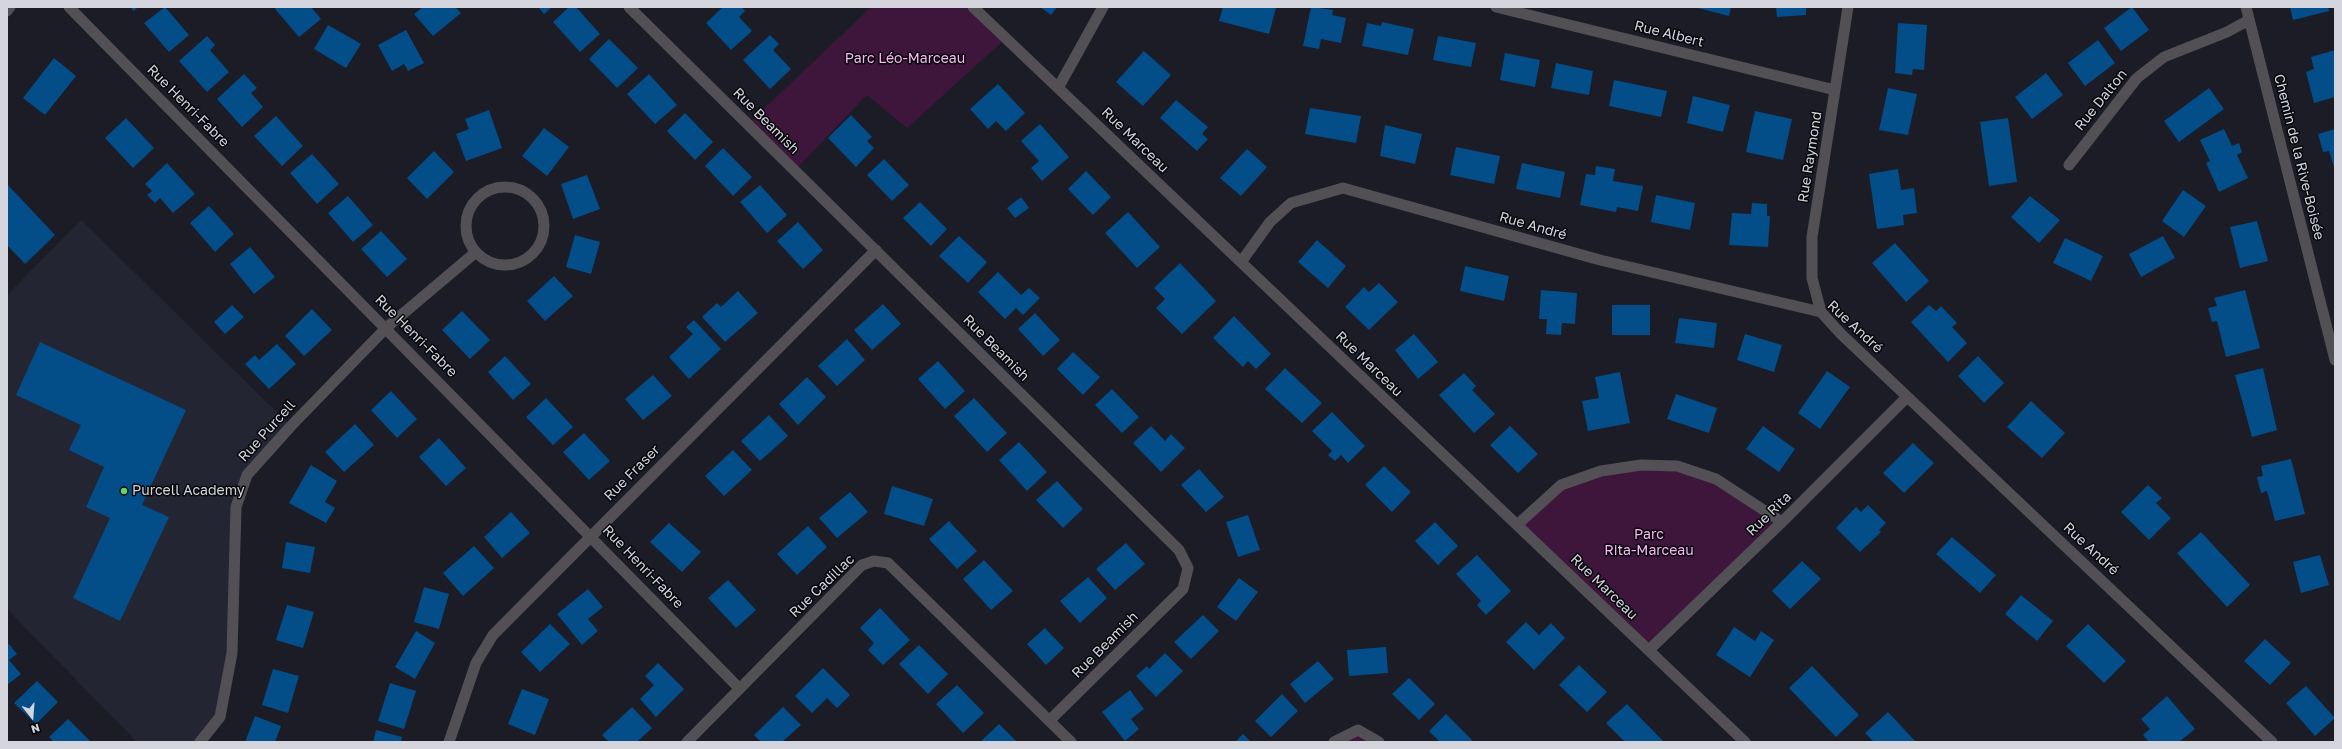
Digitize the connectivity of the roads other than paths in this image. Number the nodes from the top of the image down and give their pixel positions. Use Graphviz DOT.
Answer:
graph roads {
  1 [pos="10,7"];
  2 [pos="69,7"];
  3 [pos="629,7"];
  4 [pos="973,7"];
  5 [pos="1103,7"];
  6 [pos="1496,7"];
  7 [pos="1848,7"];
  8 [pos="2246,7"];
  9 [pos="7,11"];
  10 [pos="2249,20"];
  11 [pos="1058,88"];
  12 [pos="1835,90"];
  13 [pos="2069,165"];
  14 [pos="876,250"];
  15 [pos="476,252"];
  16 [pos="1241,262"];
  17 [pos="1820,312"];
  18 [pos="386,328"];
  19 [pos="2335,360"];
  20 [pos="1907,396"];
  21 [pos="1782,522"];
  22 [pos="1517,525"];
  23 [pos="590,536"];
  24 [pos="1649,650"];
  25 [pos="739,688"];
  26 [pos="1049,721"];
  27 [pos="200,742"];
  28 [pos="449,742"];
  29 [pos="687,742"];
  30 [pos="1071,742"];
  31 [pos="1334,742"];
  32 [pos="1379,742"];
  33 [pos="1745,742"];
  34 [pos="2272,742"];
  1 -- 9 [label="street"];
  2 -- 18 [label="street, Rue Henri-Fabre"];
  3 -- 14 [label="street, Rue Beamish"];
  4 -- 11 [label="street, Rue Marceau"];
  5 -- 11 [label="street"];
  6 -- 12 [label="street, Rue Albert"];
  7 -- 12 [label="street, Rue Raymond"];
  8 -- 10 [label="street, Chemin de la Rive-Boisée"];
  10 -- 13 [label="street, Rue Dalton"];
  10 -- 19 [label="street, Chemin de la Rive-Boisée"];
  11 -- 16 [label="street, Rue Marceau"];
  12 -- 17 [label="street, Rue Raymond"];
  14 -- 23 [label="street, Rue Fraser"];
  14 -- 26 [label="street, Rue Beamish"];
  15 -- 15 [label="street"];
  15 -- 18 [label="street, Rue Purcell"];
  16 -- 17 [label="street, Rue André"];
  16 -- 22 [label="street, Rue Marceau"];
  17 -- 20 [label="street, Rue André"];
  18 -- 23 [label="street, Rue Henri-Fabre"];
  18 -- 27 [label="street, Rue Purcell"];
  20 -- 21 [label="street, Rue Rita"];
  20 -- 34 [label="street, Rue André"];
  21 -- 22 [label="street"];
  21 -- 24 [label="street, Rue Rita"];
  22 -- 24 [label="street, Rue Marceau"];
  23 -- 25 [label="street, Rue Henri-Fabre"];
  23 -- 28 [label="street, Rue Fraser"];
  24 -- 33 [label="street, Rue Marceau"];
  25 -- 26 [label="street, Rue Cadillac"];
  25 -- 29 [label="street, Rue Cadillac"];
  26 -- 30 [label="street, Rue Cadillac"];
  31 -- 32 [label="street"];
}
